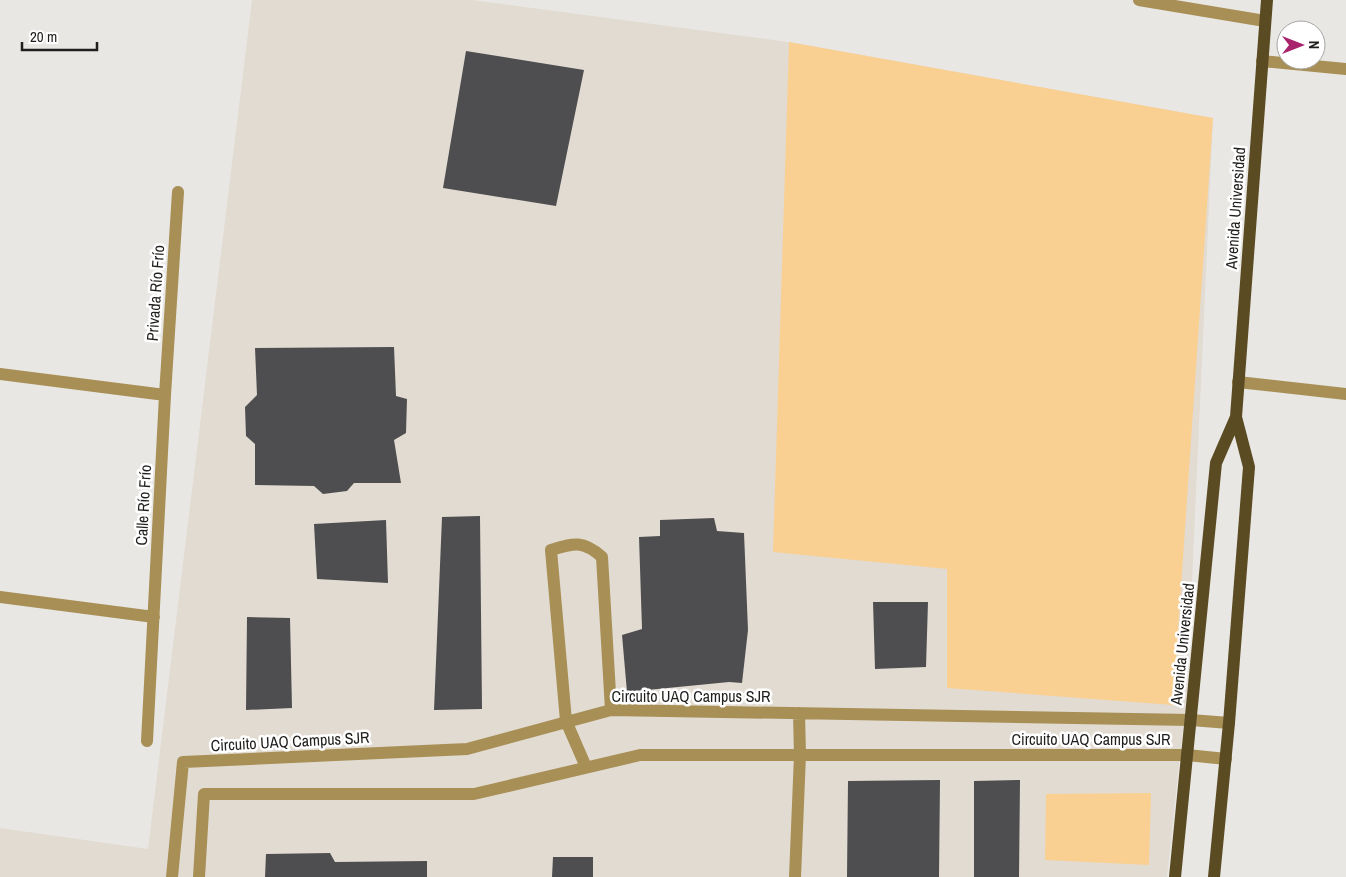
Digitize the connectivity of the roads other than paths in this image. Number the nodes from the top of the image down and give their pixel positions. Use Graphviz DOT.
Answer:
graph roads {
  1 [pos="1139,0"];
  2 [pos="1267,0"];
  3 [pos="1265,21"];
  4 [pos="1262,61"];
  5 [pos="1346,69"];
  6 [pos="178,192"];
  7 [pos="0,374"];
  8 [pos="1238,382"];
  9 [pos="1346,394"];
  10 [pos="165,395"];
  11 [pos="1236,418"];
  12 [pos="0,597"];
  13 [pos="154,617"];
  14 [pos="611,710"];
  15 [pos="799,713"];
  16 [pos="1191,720"];
  17 [pos="566,721"];
  18 [pos="1229,723"];
  19 [pos="148,741"];
  20 [pos="800,755"];
  21 [pos="1188,755"];
  22 [pos="1226,759"];
  23 [pos="586,767"];
  24 [pos="172,877"];
  25 [pos="199,877"];
  26 [pos="795,877"];
  27 [pos="1175,877"];
  28 [pos="1214,877"];
  1 -- 3 [label="street"];
  2 -- 3 [label="main road, Avenida Universidad"];
  3 -- 4 [label="main road, Avenida Universidad"];
  4 -- 5 [label="street"];
  4 -- 8 [label="main road, Avenida Universidad"];
  6 -- 10 [label="street, Privada Río Frío"];
  7 -- 10 [label="street"];
  8 -- 9 [label="street"];
  8 -- 11 [label="main road, Avenida Universidad"];
  10 -- 13 [label="street, Calle Río Frío"];
  11 -- 16 [label="main road, Avenida Universidad"];
  11 -- 18 [label="main road, Avenida Universidad"];
  12 -- 13 [label="street"];
  13 -- 19 [label="street, Calle Río Frío"];
  14 -- 15 [label="street, Circuito UAQ Campus SJR"];
  14 -- 17 [label="street, Circuito UAQ Campus SJR"];
  14 -- 17 [label="street"];
  15 -- 16 [label="street, Circuito UAQ Campus SJR"];
  15 -- 20 [label="street"];
  16 -- 18 [label="street, Circuito UAQ Campus SJR"];
  16 -- 21 [label="main road, Avenida Universidad"];
  17 -- 23 [label="street"];
  17 -- 24 [label="street, Circuito UAQ Campus SJR"];
  18 -- 22 [label="main road, Avenida Universidad"];
  20 -- 21 [label="street, Circuito UAQ Campus SJR"];
  20 -- 23 [label="street, Circuito UAQ Campus SJR"];
  20 -- 26 [label="street"];
  21 -- 22 [label="street, Circuito UAQ Campus SJR"];
  21 -- 27 [label="main road, Avenida Universidad"];
  22 -- 28 [label="main road, Avenida Universidad"];
  23 -- 25 [label="street, Circuito UAQ Campus SJR"];
}
